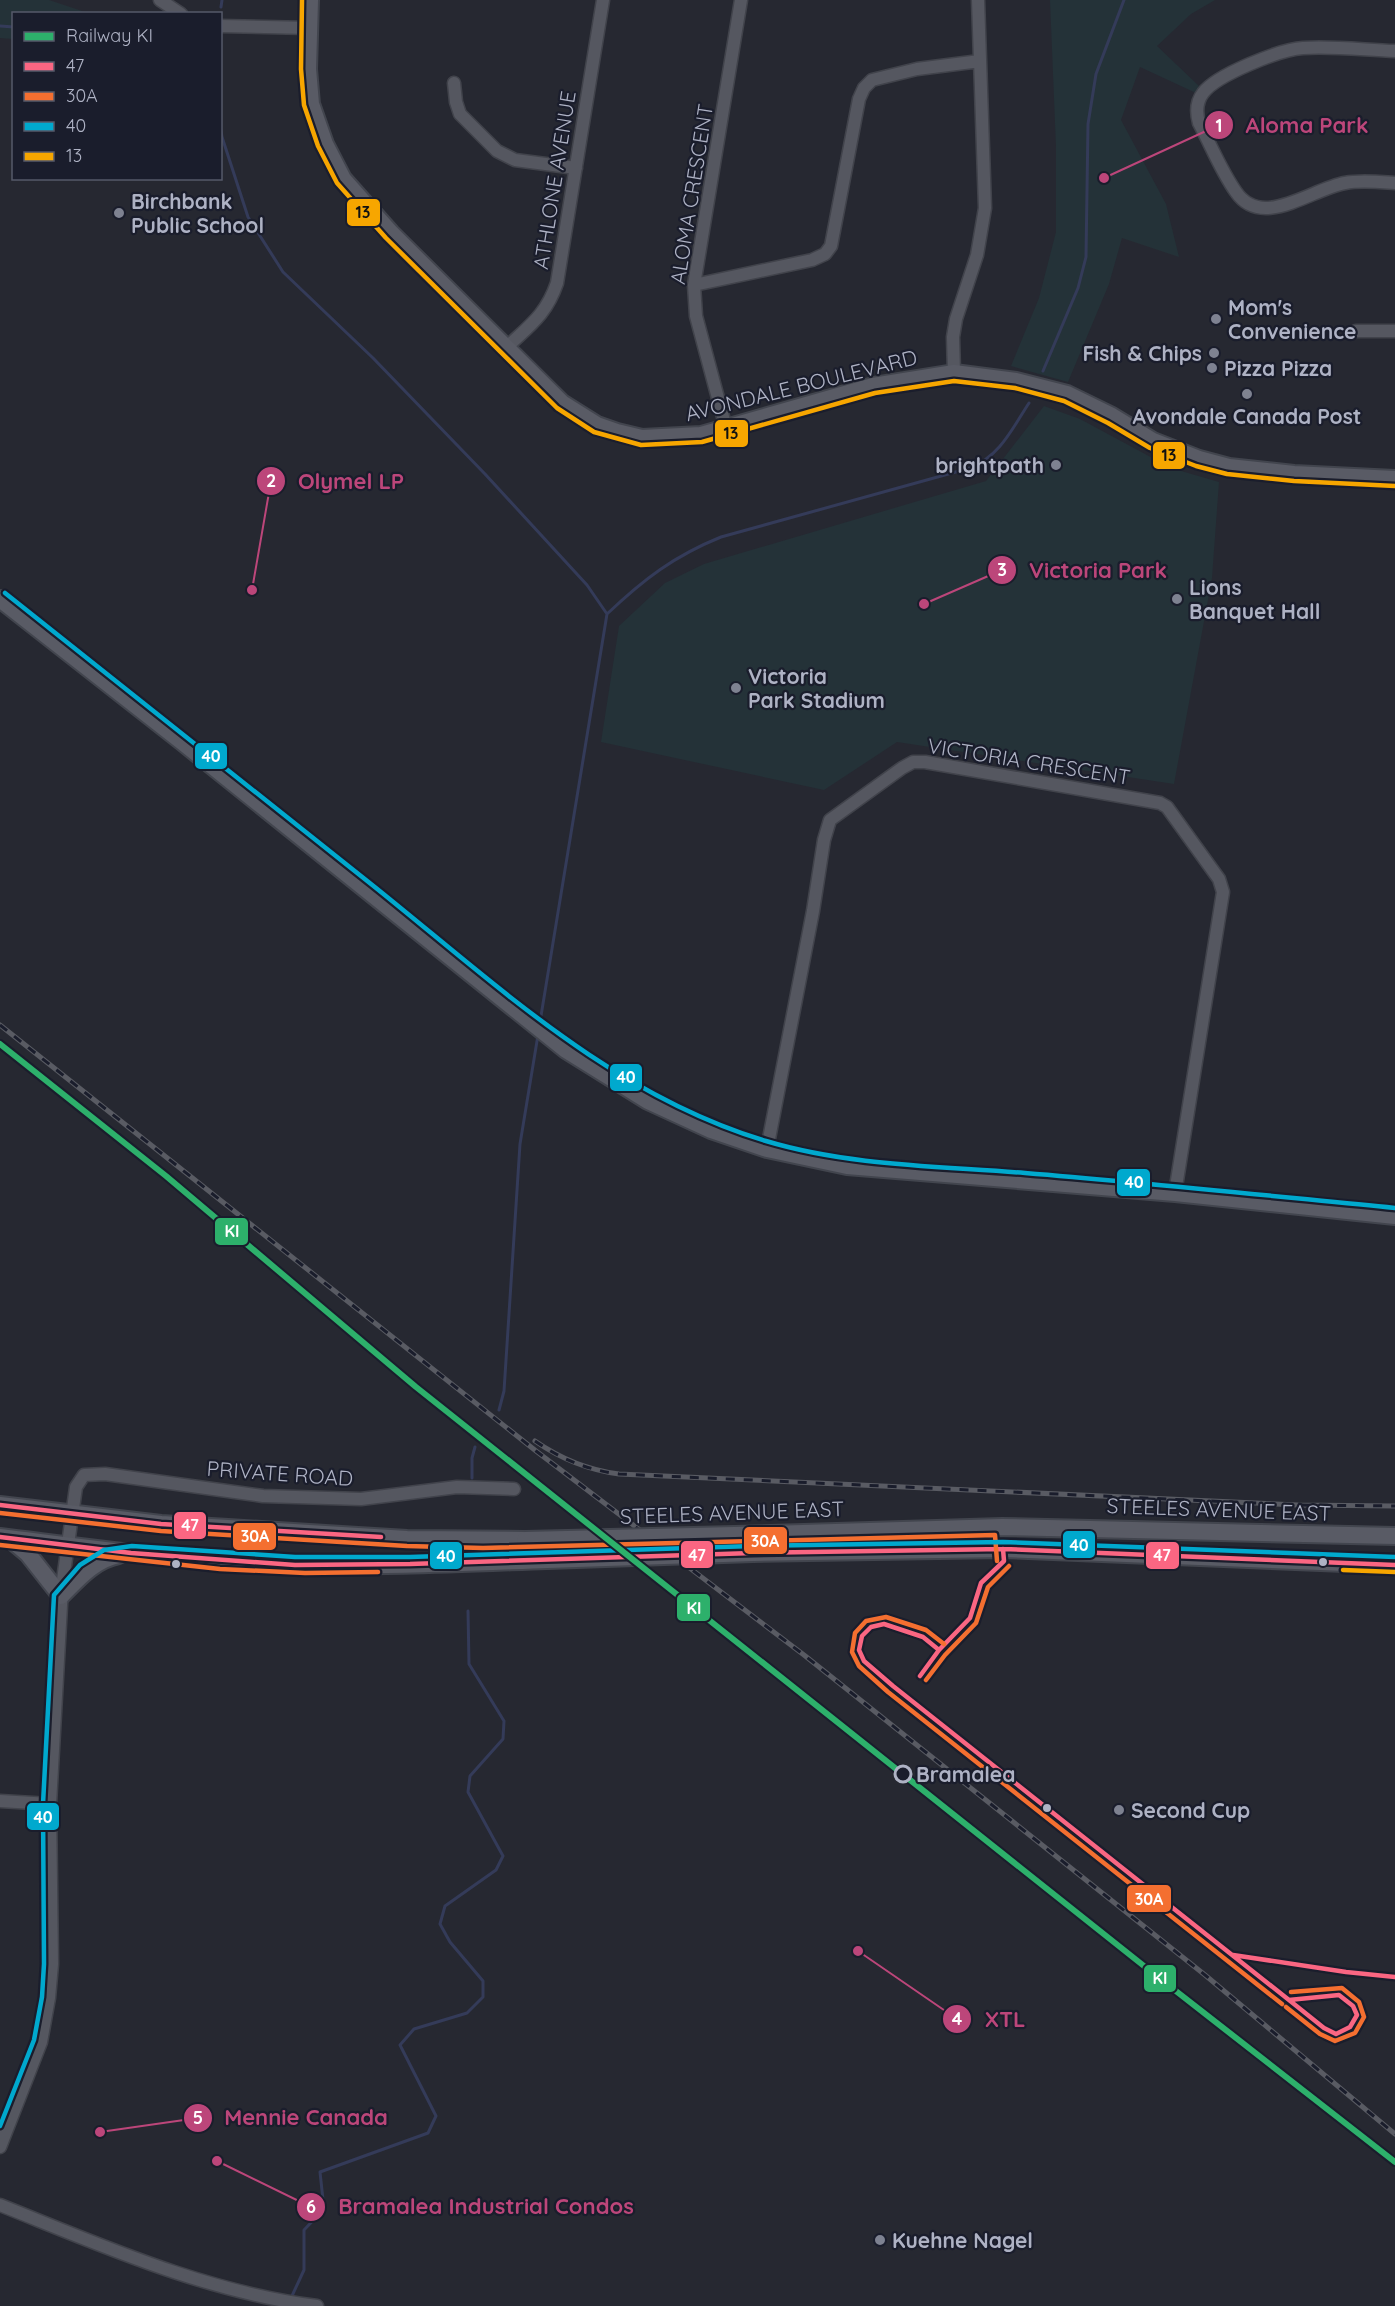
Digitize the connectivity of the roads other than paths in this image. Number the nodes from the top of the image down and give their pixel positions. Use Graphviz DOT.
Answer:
graph roads {
  1 [pos="160,0"];
  2 [pos="310,0"];
  3 [pos="603,0"];
  4 [pos="741,0"];
  5 [pos="978,0"];
  6 [pos="178,12"];
  7 [pos="222,26"];
  8 [pos="309,28"];
  9 [pos="1395,51"];
  10 [pos="980,61"];
  11 [pos="454,83"];
  12 [pos="576,168"];
  13 [pos="1395,183"];
  14 [pos="694,285"];
  15 [pos="1356,331"];
  16 [pos="1395,331"];
  17 [pos="506,348"];
  18 [pos="954,373"];
  19 [pos="726,428"];
  20 [pos="1395,479"];
  21 [pos="0,599"];
  22 [pos="767,1149"];
  23 [pos="1175,1193"];
  24 [pos="1395,1216"];
  25 [pos="514,1489"];
  26 [pos="0,1504"];
  27 [pos="72,1513"];
  28 [pos="1002,1527"];
  29 [pos="1395,1536"];
  30 [pos="4,1537"];
  31 [pos="68,1546"];
  32 [pos="1003,1549"];
  33 [pos="131,1553"];
  34 [pos="1395,1565"];
  35 [pos="62,1596"];
  36 [pos="0,1801"];
  37 [pos="50,1804"];
  38 [pos="0,2146"];
  39 [pos="0,2205"];
  40 [pos="312,2305"];
  41 [pos="317,2306"];
  1 -- 6 [label="street"];
  2 -- 8 [label="main road, AVONDALE BOULEVARD"];
  3 -- 12 [label="street, ATHLONE AVENUE"];
  4 -- 14 [label="street, ALOMA CRESCENT"];
  5 -- 10 [label="street"];
  7 -- 8 [label="street"];
  8 -- 17 [label="main road, AVONDALE BOULEVARD"];
  9 -- 13 [label="street"];
  10 -- 14 [label="street"];
  10 -- 18 [label="street"];
  11 -- 12 [label="street"];
  12 -- 17 [label="street, ATHLONE AVENUE"];
  14 -- 19 [label="street, ALOMA CRESCENT"];
  15 -- 16 [label="street"];
  17 -- 19 [label="main road, AVONDALE BOULEVARD"];
  18 -- 19 [label="main road, AVONDALE BOULEVARD"];
  18 -- 20 [label="main road, AVONDALE BOULEVARD"];
  21 -- 22 [label="main road"];
  22 -- 23 [label="main road"];
  22 -- 23 [label="street, VICTORIA CRESCENT"];
  23 -- 24 [label="main road"];
  25 -- 27 [label="street, PRIVATE ROAD"];
  26 -- 27 [label="main road, STEELES AVENUE EAST"];
  27 -- 28 [label="main road, STEELES AVENUE EAST, bridge"];
  27 -- 31 [label="street"];
  28 -- 29 [label="main road, STEELES AVENUE EAST"];
  28 -- 32 [label="main road"];
  30 -- 31 [label="main road, STEELES AVENUE EAST"];
  30 -- 35 [label="main road"];
  31 -- 33 [label="main road, STEELES AVENUE EAST"];
  31 -- 35 [label="street"];
  32 -- 33 [label="main road, STEELES AVENUE EAST, bridge"];
  32 -- 34 [label="main road, STEELES AVENUE EAST"];
  33 -- 35 [label="main road"];
  35 -- 37 [label="street"];
  36 -- 37 [label="street"];
  37 -- 38 [label="street"];
  39 -- 40 [label="street"];
  40 -- 41 [label="street"];
}
